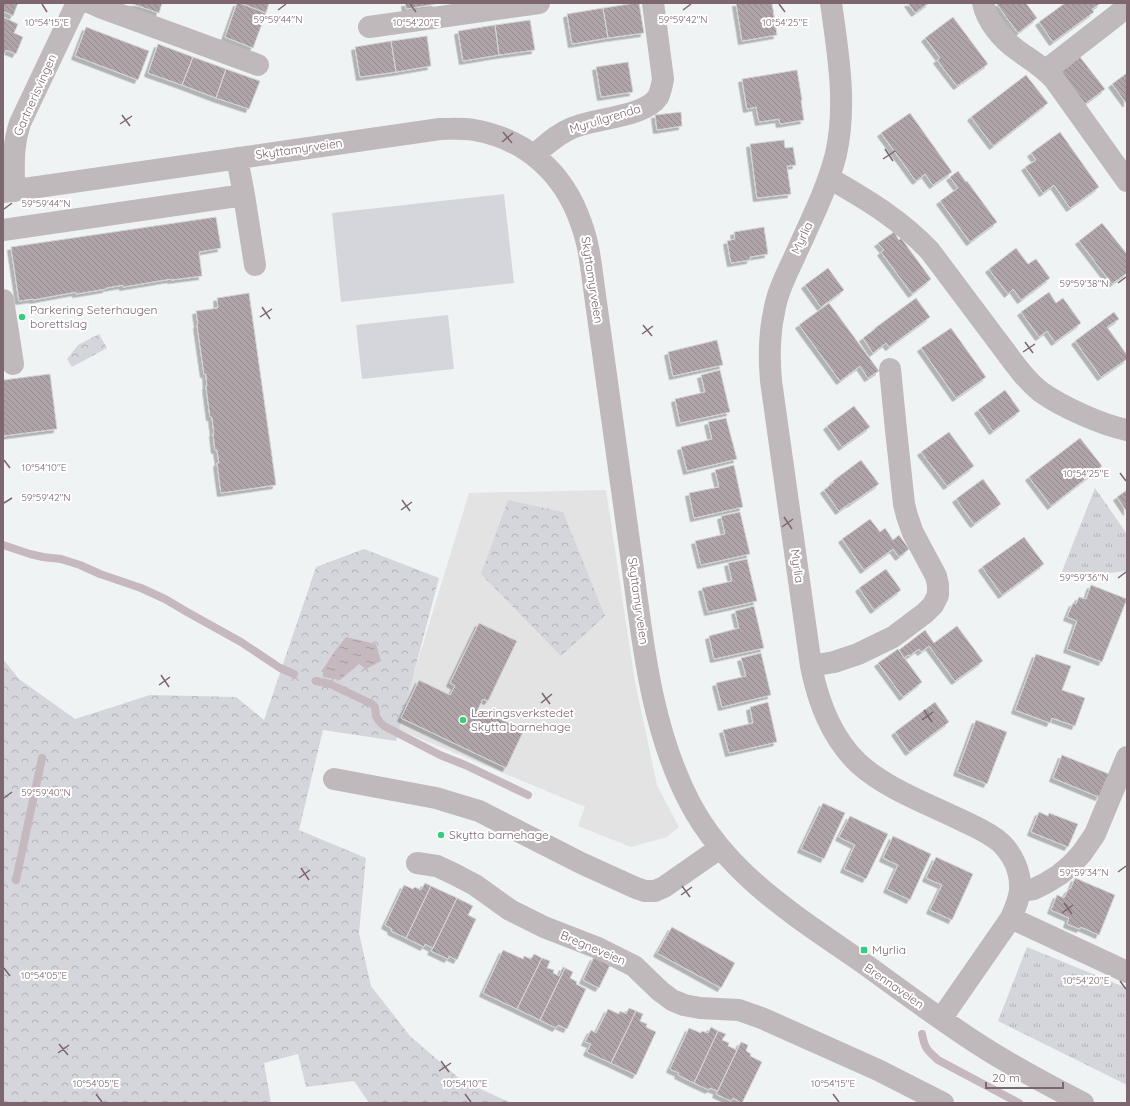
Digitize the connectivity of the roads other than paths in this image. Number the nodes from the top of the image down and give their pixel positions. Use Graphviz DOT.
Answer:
graph roads {
  1 [pos="77,3"];
  2 [pos="91,3"];
  3 [pos="539,3"];
  4 [pos="652,3"];
  5 [pos="831,3"];
  6 [pos="983,3"];
  7 [pos="1126,3"];
  8 [pos="369,27"];
  9 [pos="258,65"];
  10 [pos="1046,70"];
  11 [pos="534,155"];
  12 [pos="236,158"];
  13 [pos="829,178"];
  14 [pos="1127,181"];
  15 [pos="9,192"];
  16 [pos="244,195"];
  17 [pos="3,230"];
  18 [pos="255,265"];
  19 [pos="3,300"];
  20 [pos="13,364"];
  21 [pos="890,369"];
  22 [pos="1127,430"];
  23 [pos="811,666"];
  24 [pos="1127,757"];
  25 [pos="334,779"];
  26 [pos="720,848"];
  27 [pos="417,863"];
  28 [pos="1020,891"];
  29 [pos="1011,918"];
  30 [pos="1127,972"];
  31 [pos="941,1019"];
  32 [pos="943,1103"];
  33 [pos="1083,1103"];
  1 -- 15 [label="street, Gartnerisvingen"];
  2 -- 9 [label="street"];
  3 -- 8 [label="street"];
  4 -- 11 [label="street, Myrullgrenda"];
  5 -- 13 [label="street, Myrlia"];
  6 -- 10 [label="street"];
  7 -- 10 [label="street"];
  10 -- 14 [label="street"];
  11 -- 12 [label="street, Skyttamyrveien"];
  11 -- 26 [label="street, Skyttamyrveien"];
  12 -- 15 [label="street, Skyttamyrveien"];
  12 -- 16 [label="street"];
  13 -- 22 [label="street"];
  13 -- 23 [label="street, Myrlia"];
  16 -- 17 [label="street"];
  16 -- 18 [label="street"];
  19 -- 20 [label="street"];
  21 -- 23 [label="street"];
  23 -- 28 [label="street, Myrlia"];
  24 -- 28 [label="street"];
  25 -- 26 [label="street"];
  26 -- 31 [label="street, Brennaveien"];
  27 -- 32 [label="street, Bregneveien"];
  28 -- 29 [label="street, Myrlia"];
  29 -- 30 [label="street"];
  29 -- 31 [label="street, Myrlia"];
  31 -- 33 [label="street, Brennaveien"];
}
